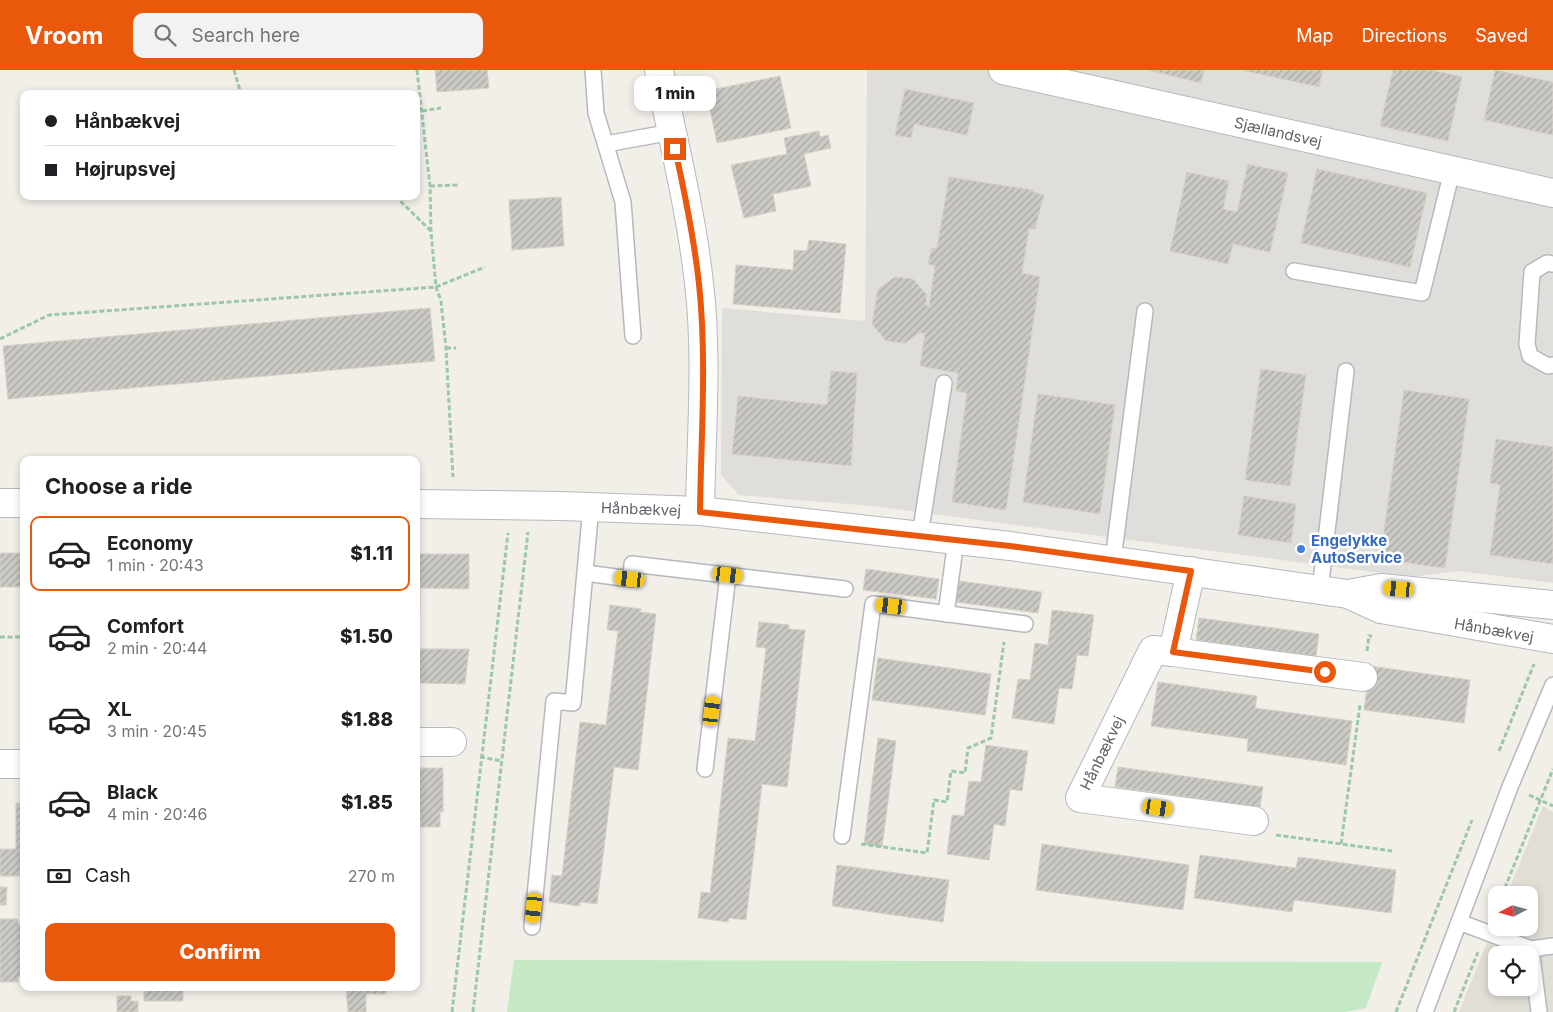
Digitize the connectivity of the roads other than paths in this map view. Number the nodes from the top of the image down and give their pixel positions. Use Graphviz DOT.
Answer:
graph roads {
  1 [pos="593,70"];
  2 [pos="660,70"];
  3 [pos="1003,70"];
  4 [pos="672,132"];
  5 [pos="606,144"];
  6 [pos="1452,171"];
  7 [pos="1553,193"];
  8 [pos="1553,264"];
  9 [pos="1294,271"];
  10 [pos="1145,311"];
  11 [pos="633,336"];
  12 [pos="1553,365"];
  13 [pos="1346,371"];
  14 [pos="944,382"];
  15 [pos="0,503"];
  16 [pos="20,503"];
  17 [pos="420,504"];
  18 [pos="591,507"];
  19 [pos="700,512"];
  20 [pos="920,535"];
  21 [pos="956,540"];
  22 [pos="1113,560"];
  23 [pos="1191,571"];
  24 [pos="585,574"];
  25 [pos="728,575"];
  26 [pos="845,588"];
  27 [pos="1320,590"];
  28 [pos="1348,594"];
  29 [pos="1553,605"];
  30 [pos="946,614"];
  31 [pos="1025,624"];
  32 [pos="1543,638"];
  33 [pos="1173,652"];
  34 [pos="1363,677"];
  35 [pos="1553,685"];
  36 [pos="420,742"];
  37 [pos="452,742"];
  38 [pos="0,764"];
  39 [pos="20,764"];
  40 [pos="705,769"];
  41 [pos="1254,821"];
  42 [pos="842,836"];
  43 [pos="1459,922"];
  44 [pos="532,927"];
  45 [pos="1523,946"];
  46 [pos="1553,946"];
  47 [pos="1538,948"];
  48 [pos="1537,996"];
  49 [pos="1426,1012"];
  50 [pos="1539,1012"];
  1 -- 5 [label="lane"];
  2 -- 4 [label="street"];
  3 -- 6 [label="street, Sjællandsvej"];
  4 -- 5 [label="lane"];
  4 -- 19 [label="street"];
  5 -- 11 [label="lane"];
  6 -- 7 [label="street, Sjællandsvej"];
  6 -- 9 [label="lane"];
  8 -- 12 [label="lane"];
  10 -- 22 [label="lane"];
  13 -- 27 [label="lane"];
  14 -- 20 [label="lane"];
  15 -- 16 [label="street"];
  17 -- 18 [label="street, Hånbækvej"];
  18 -- 19 [label="street, Hånbækvej"];
  18 -- 24 [label="lane"];
  19 -- 20 [label="street, Hånbækvej"];
  20 -- 21 [label="street, Hånbækvej"];
  21 -- 22 [label="street, Hånbækvej"];
  21 -- 30 [label="lane"];
  22 -- 23 [label="street, Hånbækvej"];
  23 -- 27 [label="street, Hånbækvej"];
  23 -- 33 [label="street"];
  24 -- 25 [label="lane"];
  24 -- 44 [label="lane"];
  25 -- 26 [label="lane"];
  25 -- 40 [label="lane"];
  27 -- 28 [label="street, Hånbækvej"];
  28 -- 29 [label="street, Hånbækvej"];
  28 -- 32 [label="street, Hånbækvej"];
  30 -- 31 [label="lane"];
  30 -- 42 [label="lane"];
  33 -- 34 [label="street, Hånbækvej"];
  33 -- 41 [label="street, Hånbækvej"];
  35 -- 43 [label="lane"];
  36 -- 37 [label="street"];
  38 -- 39 [label="street"];
  43 -- 45 [label="lane"];
  43 -- 49 [label="lane"];
  46 -- 47 [label="lane"];
  48 -- 50 [label="lane"];
}
